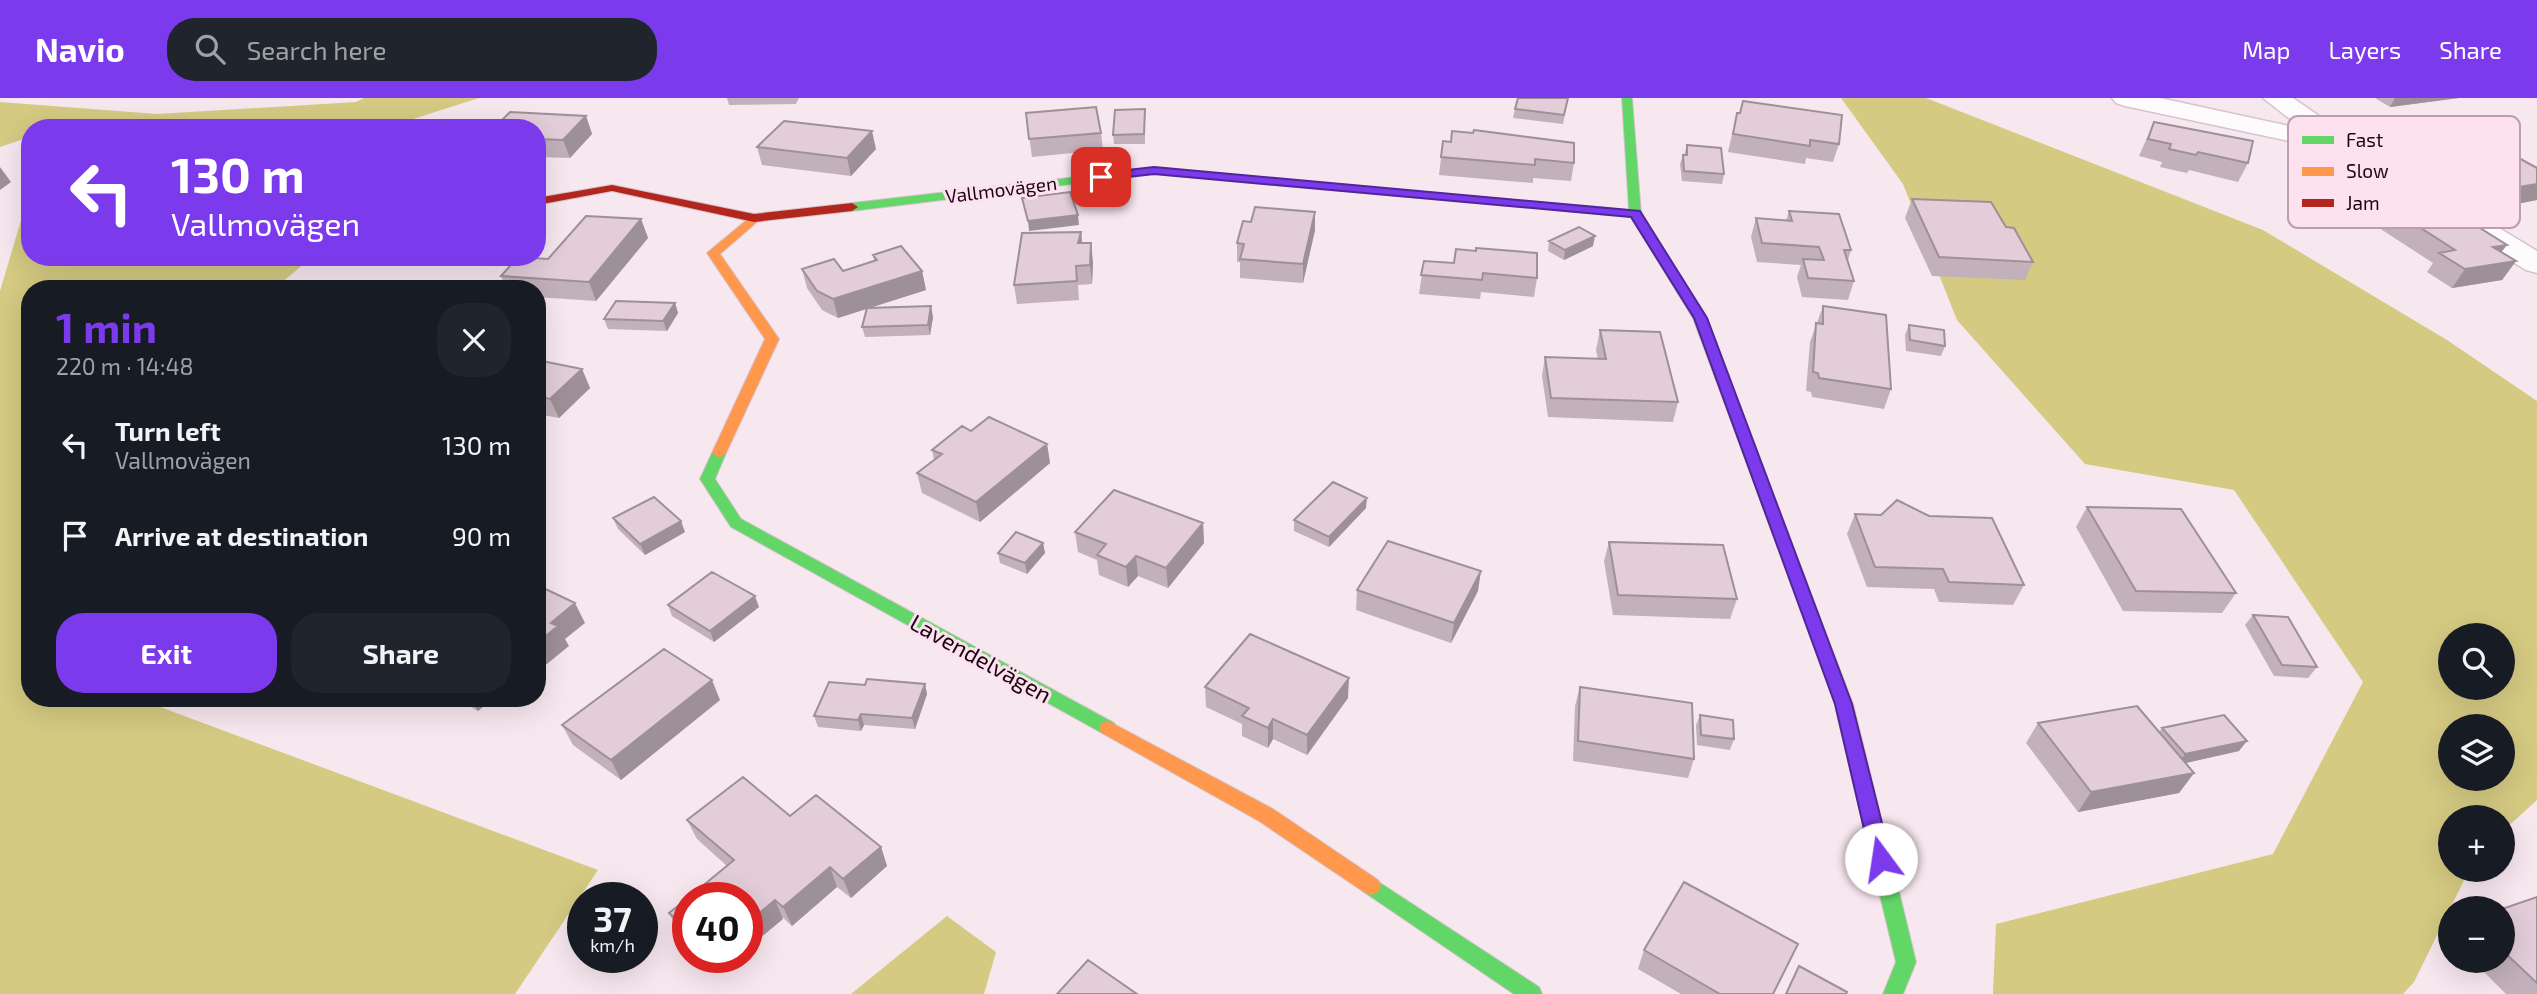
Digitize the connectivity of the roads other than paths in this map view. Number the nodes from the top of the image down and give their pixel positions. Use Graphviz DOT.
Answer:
graph roads {
  1 [pos="1627,98"];
  2 [pos="2125,98"];
  3 [pos="2276,98"];
  4 [pos="2302,116"];
  5 [pos="2288,134"];
  6 [pos="546,200"];
  7 [pos="1635,214"];
  8 [pos="754,218"];
  9 [pos="2478,228"];
  10 [pos="2537,264"];
  11 [pos="1532,994"];
  12 [pos="1893,994"];
  1 -- 7 [label="street"];
  2 -- 5 [label="street"];
  3 -- 4 [label="street"];
  6 -- 8 [label="street, Vallmovägen"];
  7 -- 8 [label="street, Vallmovägen"];
  7 -- 12 [label="street"];
  8 -- 11 [label="street, Lavendelvägen"];
  9 -- 10 [label="street"];
}
